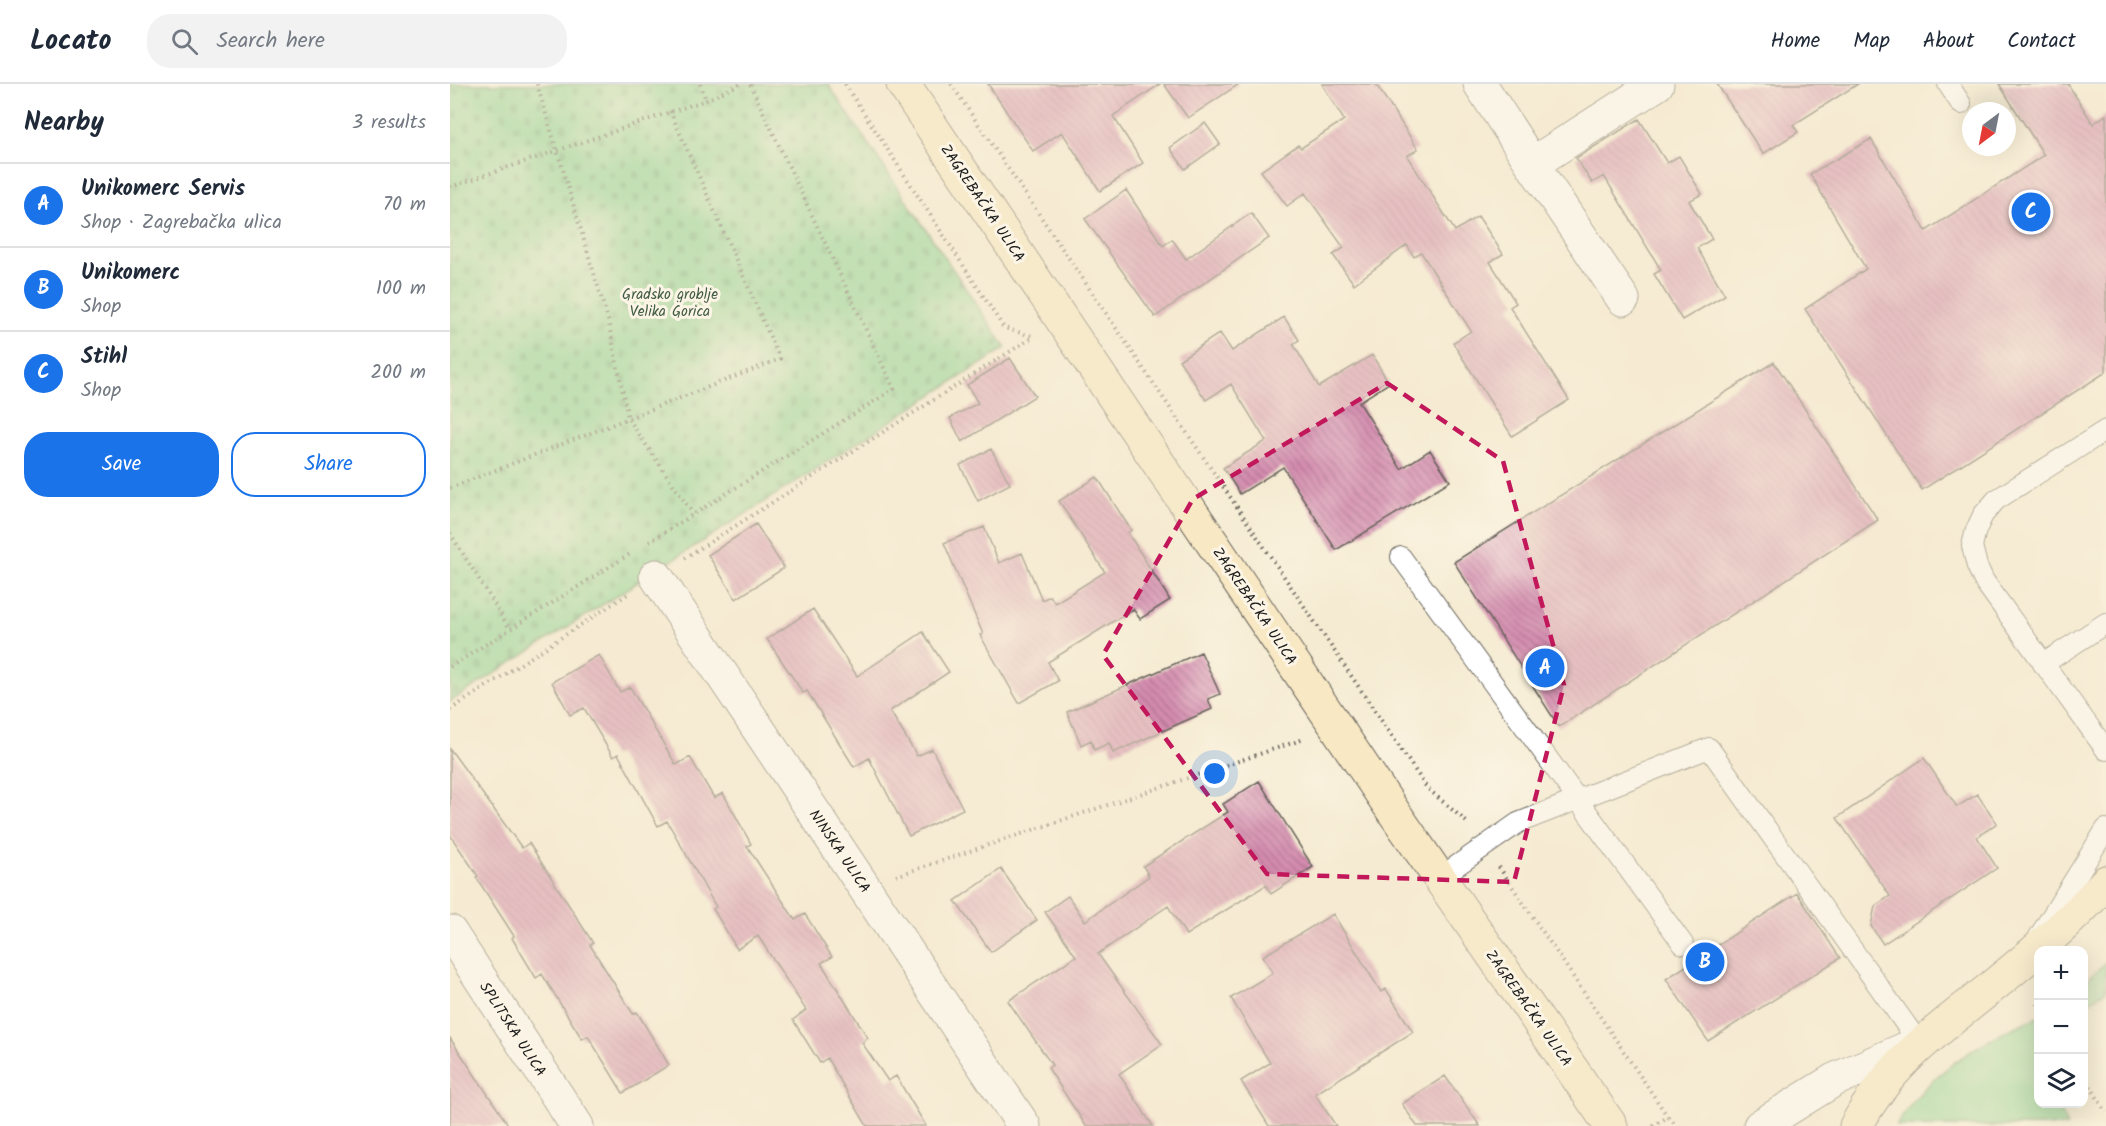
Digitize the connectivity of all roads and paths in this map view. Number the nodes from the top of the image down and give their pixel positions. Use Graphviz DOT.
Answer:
graph roads {
  1 [pos="537,84"];
  2 [pos="700,84"];
  3 [pos="740,84"];
  4 [pos="750,84"];
  5 [pos="903,84"];
  6 [pos="951,84"];
  7 [pos="1480,84"];
  8 [pos="1657,84"];
  9 [pos="1948,84"];
  10 [pos="706,100"];
  11 [pos="1960,105"];
  12 [pos="670,111"];
  13 [pos="558,150"];
  14 [pos="1532,164"];
  15 [pos="450,187"];
  16 [pos="1623,298"];
  17 [pos="1034,336"];
  18 [pos="628,418"];
  19 [pos="2106,430"];
  20 [pos="450,488"];
  21 [pos="693,514"];
  22 [pos="450,533"];
  23 [pos="645,544"];
  24 [pos="635,550"];
  25 [pos="1401,557"];
  26 [pos="656,576"];
  27 [pos="2106,623"];
  28 [pos="510,629"];
  29 [pos="2043,664"];
  30 [pos="450,667"];
  31 [pos="450,710"];
  32 [pos="1310,737"];
  33 [pos="2106,750"];
  34 [pos="1578,799"];
  35 [pos="2106,830"];
  36 [pos="1485,845"];
  37 [pos="1439,878"];
  38 [pos="2104,885"];
  39 [pos="864,886"];
  40 [pos="450,932"];
  41 [pos="1683,944"];
  42 [pos="2026,958"];
  43 [pos="1920,1043"];
  44 [pos="2088,1083"];
  45 [pos="2106,1112"];
  46 [pos="1668,1117"];
  47 [pos="577,1126"];
  48 [pos="1024,1126"];
  49 [pos="1611,1126"];
  50 [pos="1653,1126"];
  51 [pos="1677,1126"];
  52 [pos="1760,1126"];
  53 [pos="1856,1126"];
  1 -- 13 [label="path"];
  2 -- 10 [label="path"];
  3 -- 10 [label="path"];
  4 -- 21 [label="path"];
  5 -- 37 [label="main road, ZAGREBAČKA ULICA"];
  6 -- 36 [label="path"];
  7 -- 14 [label="street"];
  8 -- 14 [label="street"];
  9 -- 11 [label="lane"];
  10 -- 12 [label="path"];
  12 -- 13 [label="path"];
  12 -- 18 [label="path"];
  13 -- 15 [label="path"];
  13 -- 18 [label="path"];
  14 -- 16 [label="street"];
  17 -- 26 [label="path"];
  18 -- 20 [label="path"];
  18 -- 21 [label="path"];
  19 -- 29 [label="lane"];
  21 -- 23 [label="path"];
  22 -- 28 [label="path"];
  24 -- 28 [label="path"];
  25 -- 34 [label="lane"];
  26 -- 31 [label="path"];
  26 -- 39 [label="street, NINSKA ULICA"];
  27 -- 29 [label="lane"];
  28 -- 30 [label="path"];
  29 -- 33 [label="lane"];
  32 -- 39 [label="path"];
  34 -- 36 [label="lane"];
  34 -- 41 [label="lane"];
  34 -- 43 [label="lane"];
  35 -- 42 [label="lane"];
  36 -- 37 [label="lane"];
  36 -- 46 [label="path"];
  37 -- 49 [label="main road, ZAGREBAČKA ULICA"];
  38 -- 42 [label="main road"];
  39 -- 48 [label="street, NINSKA ULICA"];
  40 -- 47 [label="street, SPLITSKA ULICA"];
  42 -- 43 [label="main road"];
  43 -- 52 [label="street"];
  43 -- 53 [label="main road"];
  44 -- 45 [label="path"];
  46 -- 50 [label="path"];
  46 -- 51 [label="path"];
}
